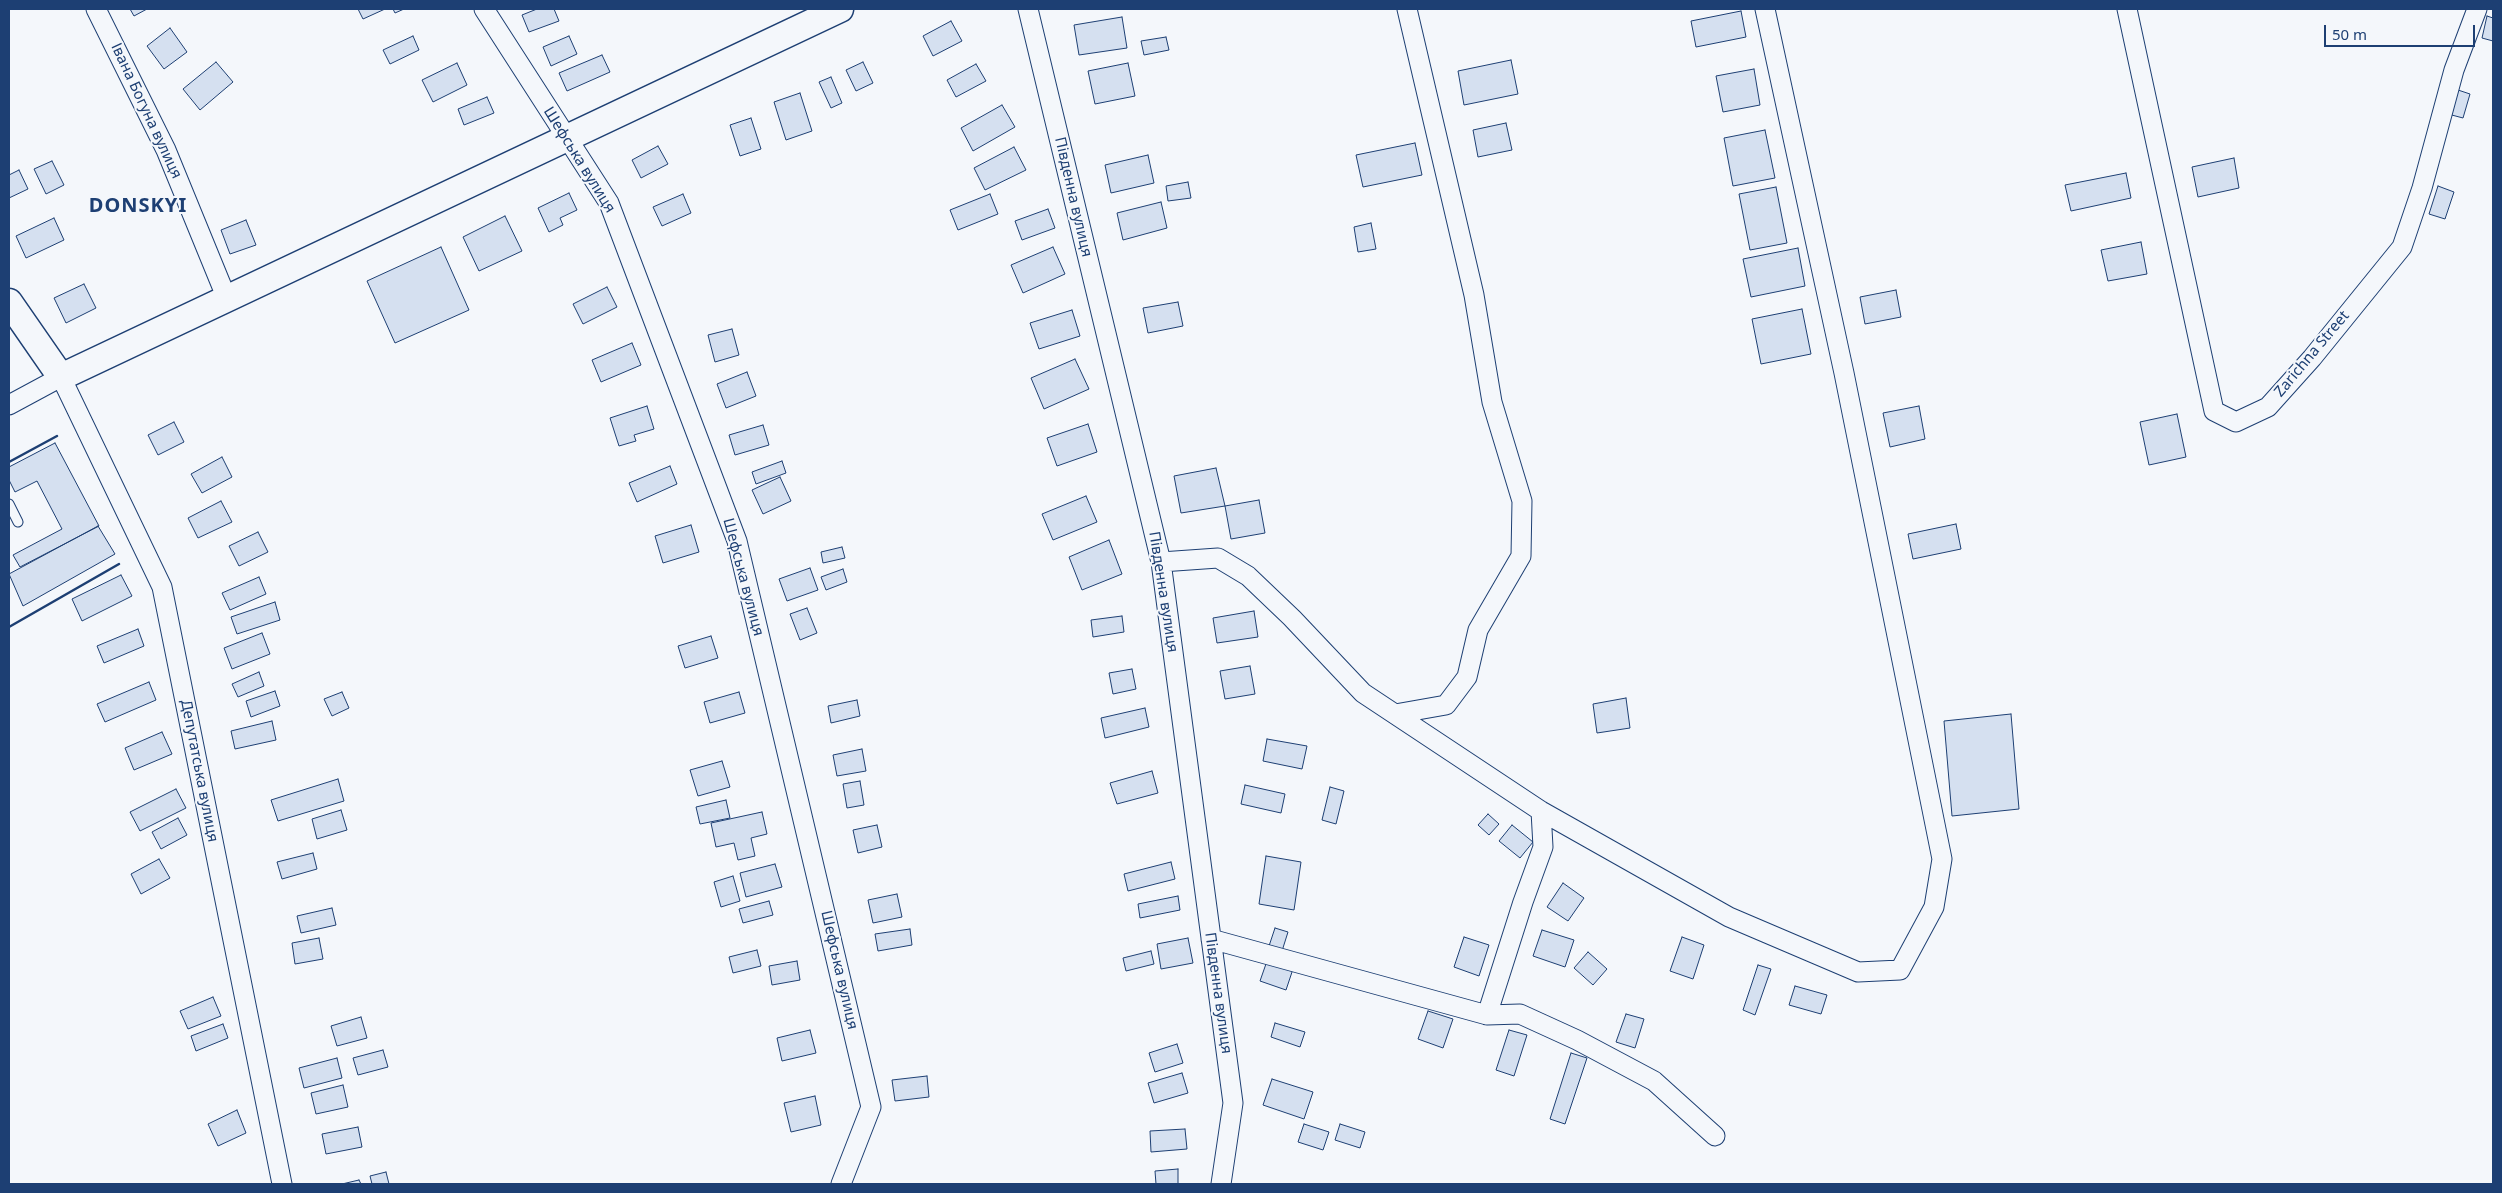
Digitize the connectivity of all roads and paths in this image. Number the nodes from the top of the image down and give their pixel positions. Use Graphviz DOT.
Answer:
graph roads {
  1 [pos="96,9"];
  2 [pos="484,9"];
  3 [pos="840,9"];
  4 [pos="1028,9"];
  5 [pos="1407,9"];
  6 [pos="1765,9"];
  7 [pos="2127,9"];
  8 [pos="2477,9"];
  9 [pos="567,138"];
  10 [pos="227,299"];
  11 [pos="9,302"];
  12 [pos="61,377"];
  13 [pos="9,405"];
  14 [pos="9,504"];
  15 [pos="18,522"];
  16 [pos="1161,562"];
  17 [pos="1395,714"];
  18 [pos="1541,811"];
  19 [pos="1211,939"];
  20 [pos="1487,1015"];
  21 [pos="1715,1136"];
  22 [pos="282,1184"];
  23 [pos="841,1184"];
  24 [pos="1221,1184"];
  1 -- 10 [label="street, Івана Богуна вулиця"];
  2 -- 9 [label="street, Шефська вулиця"];
  3 -- 9 [label="street"];
  4 -- 16 [label="street, Південна вулиця"];
  5 -- 17 [label="street"];
  6 -- 18 [label="street"];
  7 -- 8 [label="street, Zarichna Street"];
  9 -- 10 [label="street"];
  9 -- 23 [label="street, Шефська вулиця"];
  10 -- 12 [label="street"];
  11 -- 12 [label="street"];
  12 -- 13 [label="street"];
  12 -- 22 [label="street, Депутатська вулиця"];
  14 -- 15 [label="lane"];
  16 -- 17 [label="street"];
  16 -- 19 [label="street, Південна вулиця"];
  17 -- 18 [label="street"];
  18 -- 20 [label="street"];
  19 -- 20 [label="street"];
  19 -- 24 [label="street, Південна вулиця"];
  20 -- 21 [label="street"];
}
